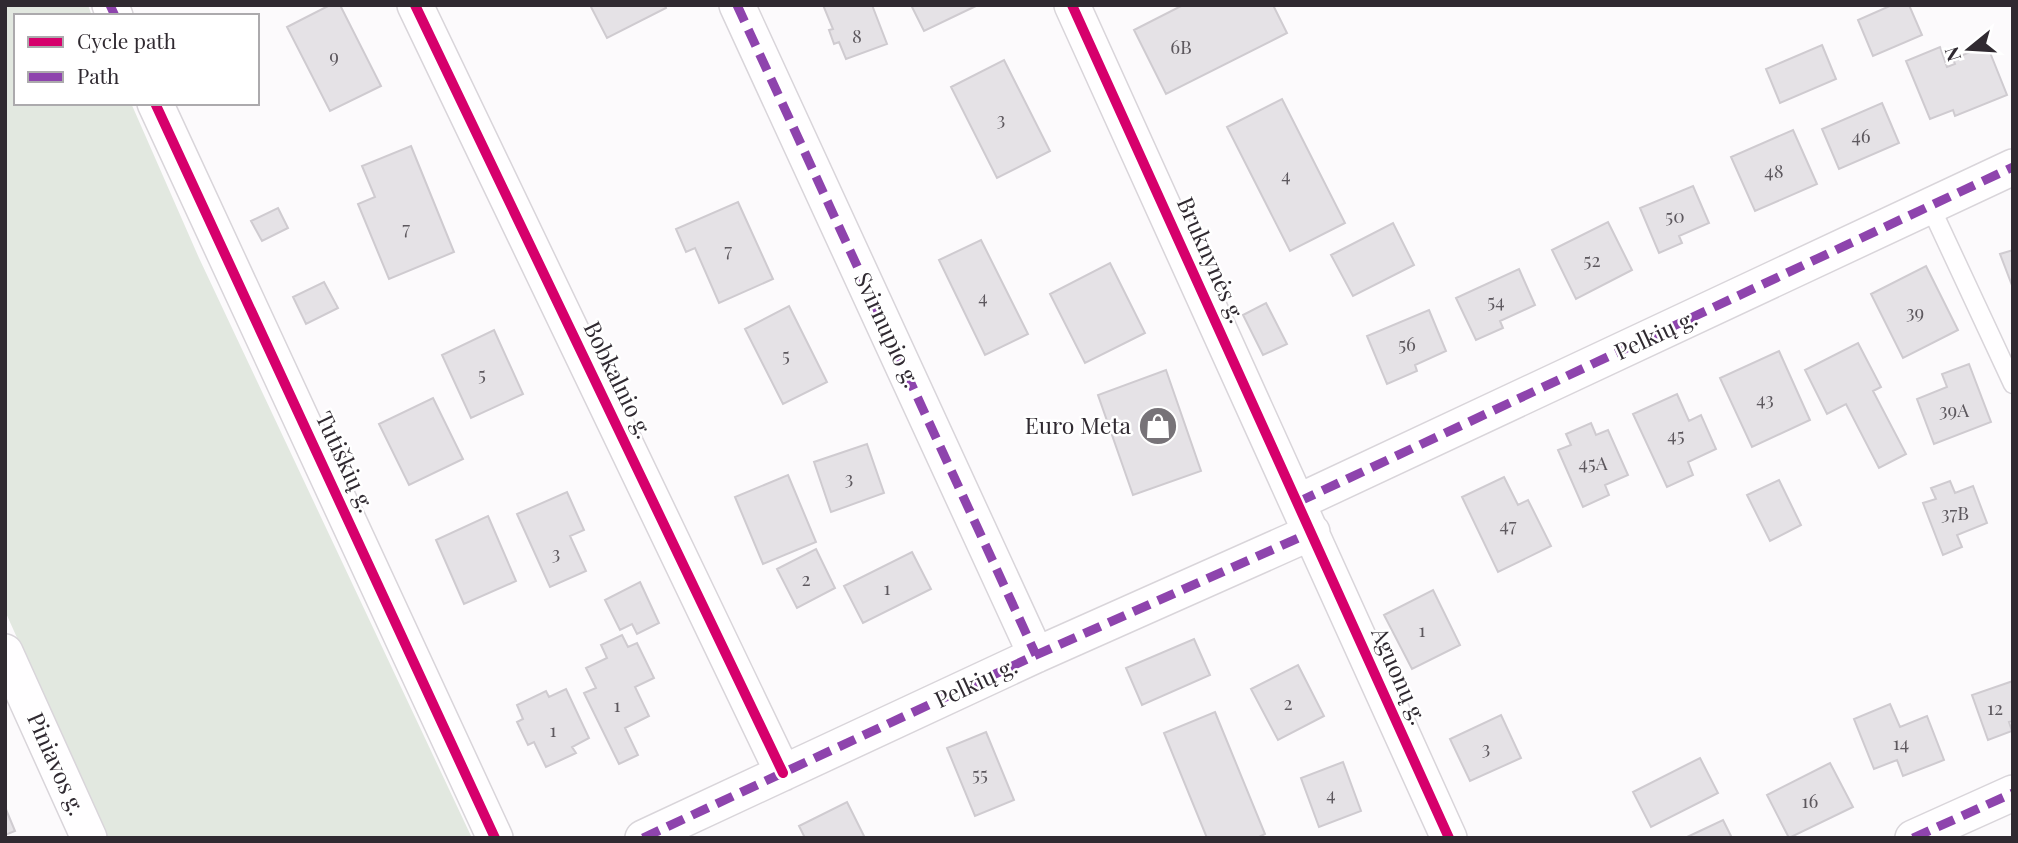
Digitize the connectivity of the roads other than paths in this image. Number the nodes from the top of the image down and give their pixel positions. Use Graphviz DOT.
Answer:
graph roads {
  1 [pos="415,5"];
  2 [pos="737,5"];
  3 [pos="1072,5"];
  4 [pos="157,105"];
  5 [pos="2013,167"];
  6 [pos="1930,206"];
  7 [pos="2013,384"];
  8 [pos="1305,517"];
  9 [pos="5,652"];
  10 [pos="1036,655"];
  11 [pos="782,773"];
  12 [pos="2013,793"];
  13 [pos="89,838"];
  14 [pos="495,838"];
  15 [pos="643,838"];
  16 [pos="1449,838"];
  17 [pos="1913,838"];
  1 -- 11 [label="street, Bobkalnio g."];
  2 -- 10 [label="street, Svirnupio g."];
  3 -- 8 [label="street, Bruknynės g."];
  4 -- 14 [label="street, Tutiškių g."];
  5 -- 6 [label="street, Pelkių g."];
  6 -- 7 [label="lane"];
  6 -- 8 [label="street, Pelkių g."];
  8 -- 10 [label="street, Pelkių g."];
  8 -- 16 [label="street, Aguonų g."];
  9 -- 13 [label="street, Piniavos g."];
  10 -- 11 [label="street, Pelkių g."];
  11 -- 15 [label="street, Pelkių g."];
  12 -- 17 [label="street"];
}
